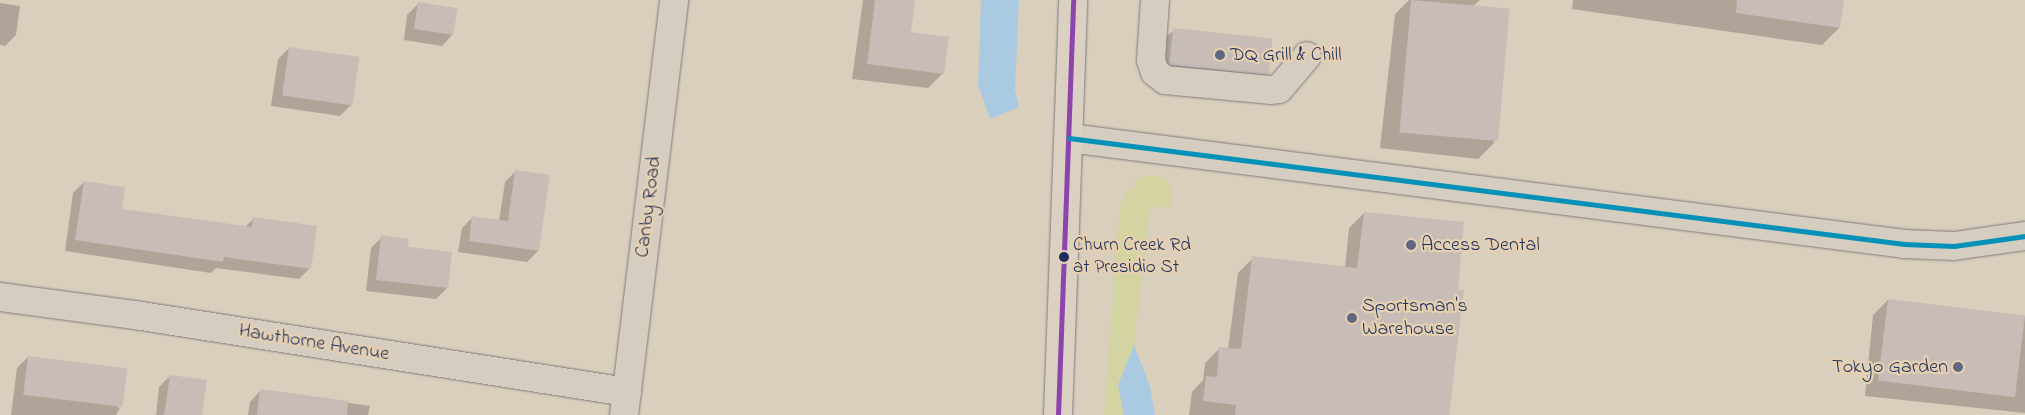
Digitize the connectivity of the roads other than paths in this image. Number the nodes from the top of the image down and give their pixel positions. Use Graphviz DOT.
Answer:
graph roads {
  1 [pos="674,0"];
  2 [pos="1073,0"];
  3 [pos="1155,0"];
  4 [pos="1307,56"];
  5 [pos="1069,138"];
  6 [pos="2025,236"];
  7 [pos="0,298"];
  8 [pos="625,403"];
  9 [pos="1058,415"];
  1 -- 8 [label="street, Canby Road"];
  2 -- 5 [label="main road"];
  3 -- 4 [label="street"];
  5 -- 6 [label="street"];
  5 -- 9 [label="main road"];
  7 -- 8 [label="street, Hawthorne Avenue"];
}
